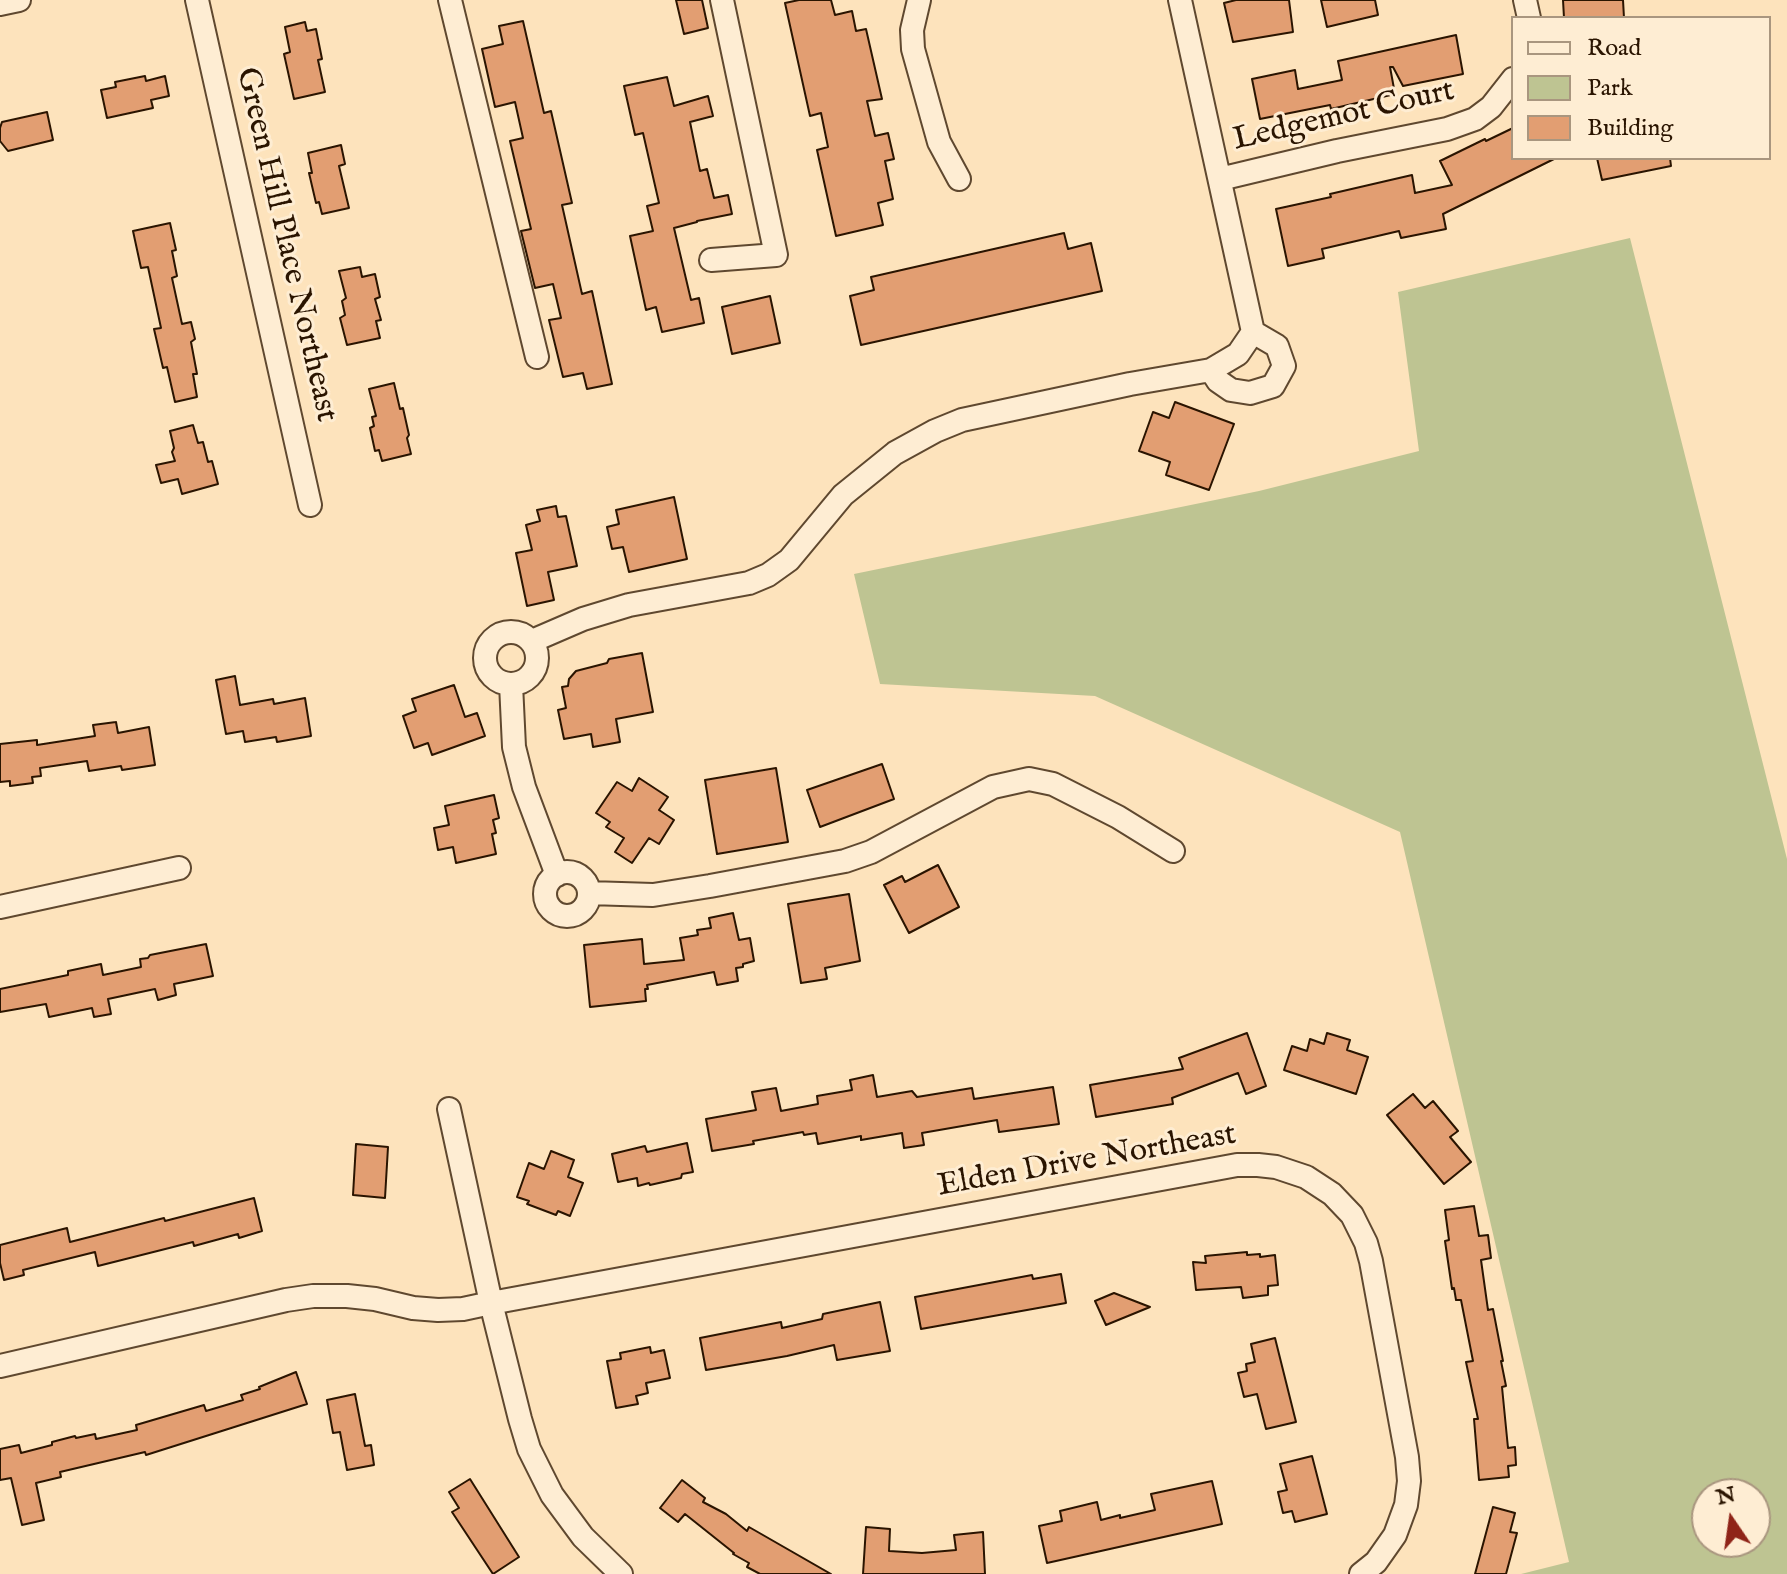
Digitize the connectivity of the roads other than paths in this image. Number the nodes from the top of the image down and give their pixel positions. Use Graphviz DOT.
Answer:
graph roads {
  1 [pos="19,0"];
  2 [pos="197,0"];
  3 [pos="450,0"];
  4 [pos="722,0"];
  5 [pos="919,0"];
  6 [pos="1180,0"];
  7 [pos="0,4"];
  8 [pos="1511,82"];
  9 [pos="959,179"];
  10 [pos="1220,179"];
  11 [pos="711,260"];
  12 [pos="1253,332"];
  13 [pos="537,357"];
  14 [pos="1211,370"];
  15 [pos="310,505"];
  16 [pos="532,641"];
  17 [pos="511,684"];
  18 [pos="1173,851"];
  19 [pos="179,868"];
  20 [pos="557,875"];
  21 [pos="589,893"];
  22 [pos="0,907"];
  23 [pos="449,1109"];
  24 [pos="491,1303"];
  25 [pos="0,1366"];
  26 [pos="621,1574"];
  27 [pos="1361,1574"];
  1 -- 7 [label="street"];
  2 -- 15 [label="street, Green Hill Place Northeast"];
  3 -- 13 [label="street"];
  4 -- 11 [label="street"];
  5 -- 9 [label="street"];
  6 -- 10 [label="street"];
  8 -- 10 [label="street, Ledgemot Court"];
  10 -- 12 [label="street"];
  12 -- 14 [label="street"];
  12 -- 14 [label="street"];
  14 -- 16 [label="street"];
  16 -- 17 [label="street"];
  16 -- 17 [label="street"];
  17 -- 20 [label="street"];
  18 -- 21 [label="street"];
  19 -- 22 [label="street"];
  20 -- 21 [label="street"];
  20 -- 21 [label="street"];
  23 -- 24 [label="street"];
  24 -- 25 [label="street, Elden Drive Northeast"];
  24 -- 26 [label="street"];
  24 -- 27 [label="street, Elden Drive Northeast"];
}
